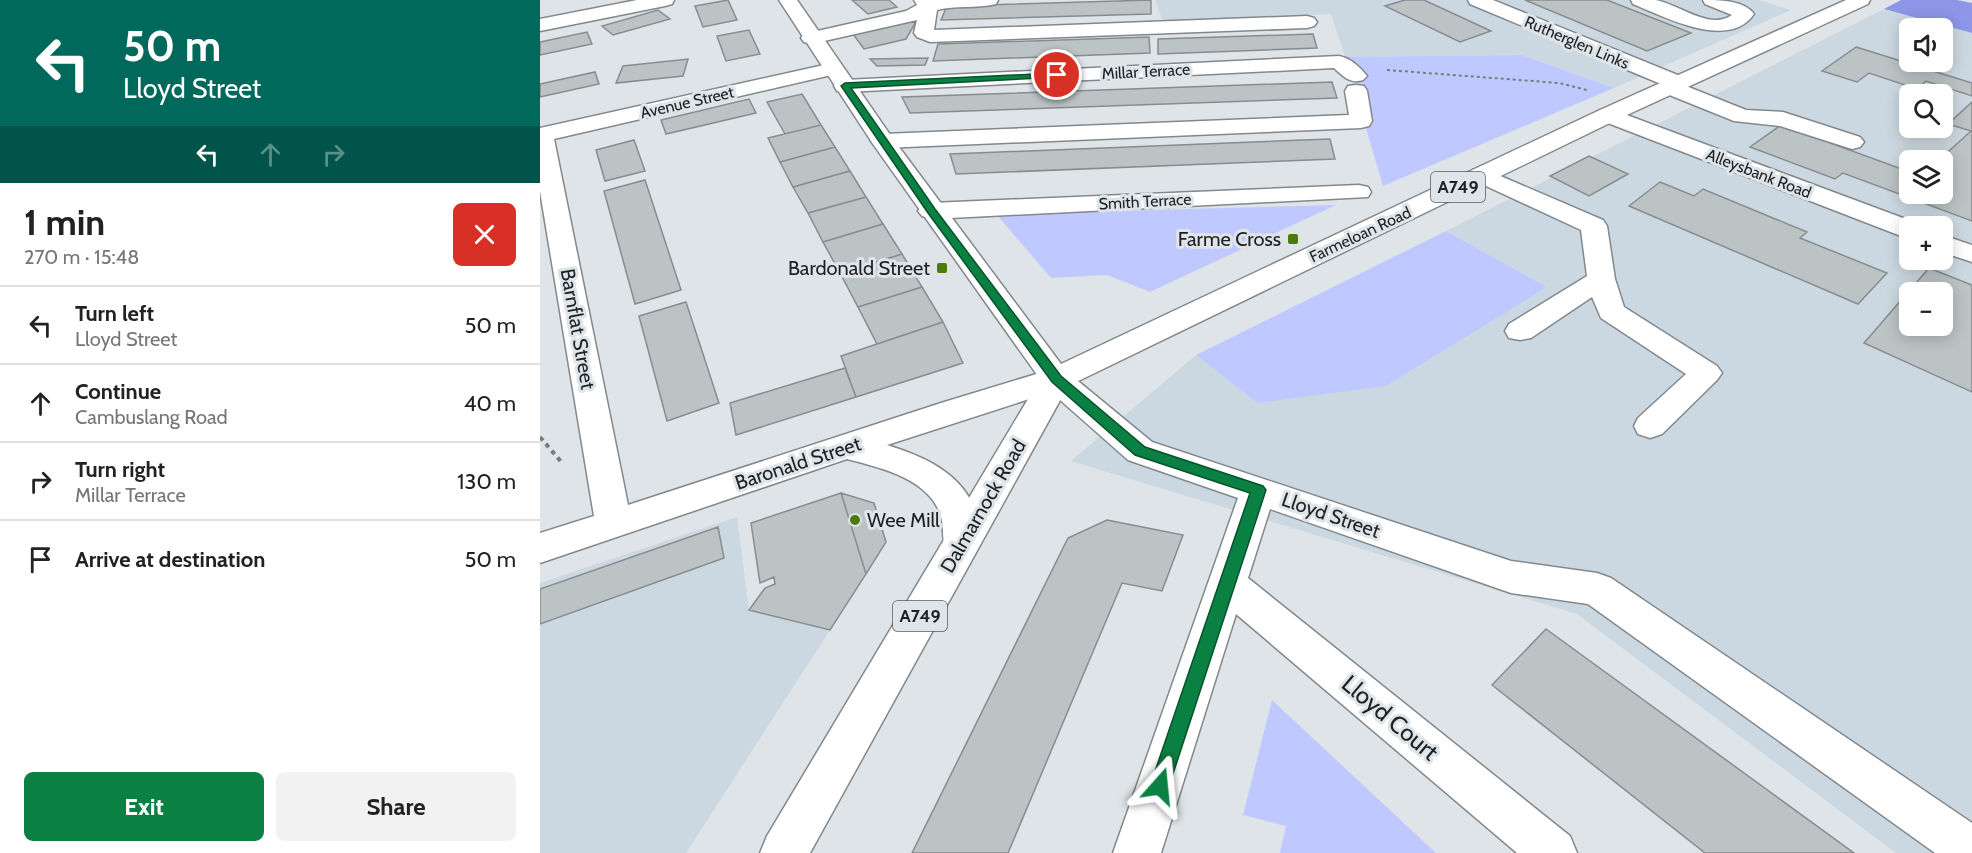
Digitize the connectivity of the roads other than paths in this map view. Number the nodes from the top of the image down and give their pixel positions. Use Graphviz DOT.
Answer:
graph roads {
  1 [pos="665,0"];
  2 [pos="788,0"];
  3 [pos="988,0"];
  4 [pos="1477,0"];
  5 [pos="1640,0"];
  6 [pos="1712,0"];
  7 [pos="1861,0"];
  8 [pos="926,4"];
  9 [pos="1308,22"];
  10 [pos="540,25"];
  11 [pos="811,38"];
  12 [pos="839,78"];
  13 [pos="1674,85"];
  14 [pos="1608,115"];
  15 [pos="541,134"];
  16 [pos="883,141"];
  17 [pos="1852,142"];
  18 [pos="1482,176"];
  19 [pos="1359,192"];
  20 [pos="932,211"];
  21 [pos="1899,226"];
  22 [pos="1953,247"];
  23 [pos="1972,254"];
  24 [pos="1601,279"];
  25 [pos="1520,331"];
  26 [pos="1056,379"];
  27 [pos="1650,426"];
  28 [pos="848,447"];
  29 [pos="1258,490"];
  30 [pos="614,524"];
  31 [pos="961,546"];
  32 [pos="540,548"];
  33 [pos="1227,584"];
  34 [pos="1972,851"];
  35 [pos="784,853"];
  36 [pos="1137,853"];
  37 [pos="1553,853"];
  1 -- 10 [label="street"];
  2 -- 11 [label="street, Lloyd Street"];
  3 -- 8 [label="street"];
  4 -- 13 [label="street, Rutherglen Links"];
  5 -- 6 [label="street"];
  7 -- 13 [label="street, Farmeloan Road / A749"];
  8 -- 9 [label="street"];
  8 -- 11 [label="street"];
  11 -- 12 [label="street, Lloyd Street"];
  12 -- 15 [label="street, Avenue Street"];
  12 -- 16 [label="street, Lloyd Street"];
  12 -- 16 [label="street, Millar Terrace"];
  13 -- 14 [label="street, Farmeloan Road / A749"];
  13 -- 17 [label="street, Rutherglen Links"];
  14 -- 18 [label="street, Farmeloan Road / A749"];
  14 -- 21 [label="street, Alleysbank Road"];
  15 -- 30 [label="street, Barnflat Street"];
  16 -- 20 [label="street, Lloyd Street"];
  18 -- 24 [label="street"];
  18 -- 26 [label="street, Farmeloan Road / A749"];
  19 -- 20 [label="street, Smith Terrace"];
  20 -- 26 [label="street, Lloyd Street"];
  22 -- 23 [label="street"];
  24 -- 25 [label="street"];
  24 -- 27 [label="street"];
  26 -- 28 [label="street, Baronald Street"];
  26 -- 29 [label="street, Lloyd Street"];
  26 -- 31 [label="street, Dalmarnock Road / A749"];
  28 -- 30 [label="street, Baronald Street"];
  28 -- 31 [label="street"];
  29 -- 33 [label="street"];
  29 -- 34 [label="street, Lloyd Street"];
  30 -- 32 [label="street, Baronald Street"];
  31 -- 35 [label="street, Dalmarnock Road / A749"];
  33 -- 36 [label="street"];
  33 -- 37 [label="street, Lloyd Court"];
}
